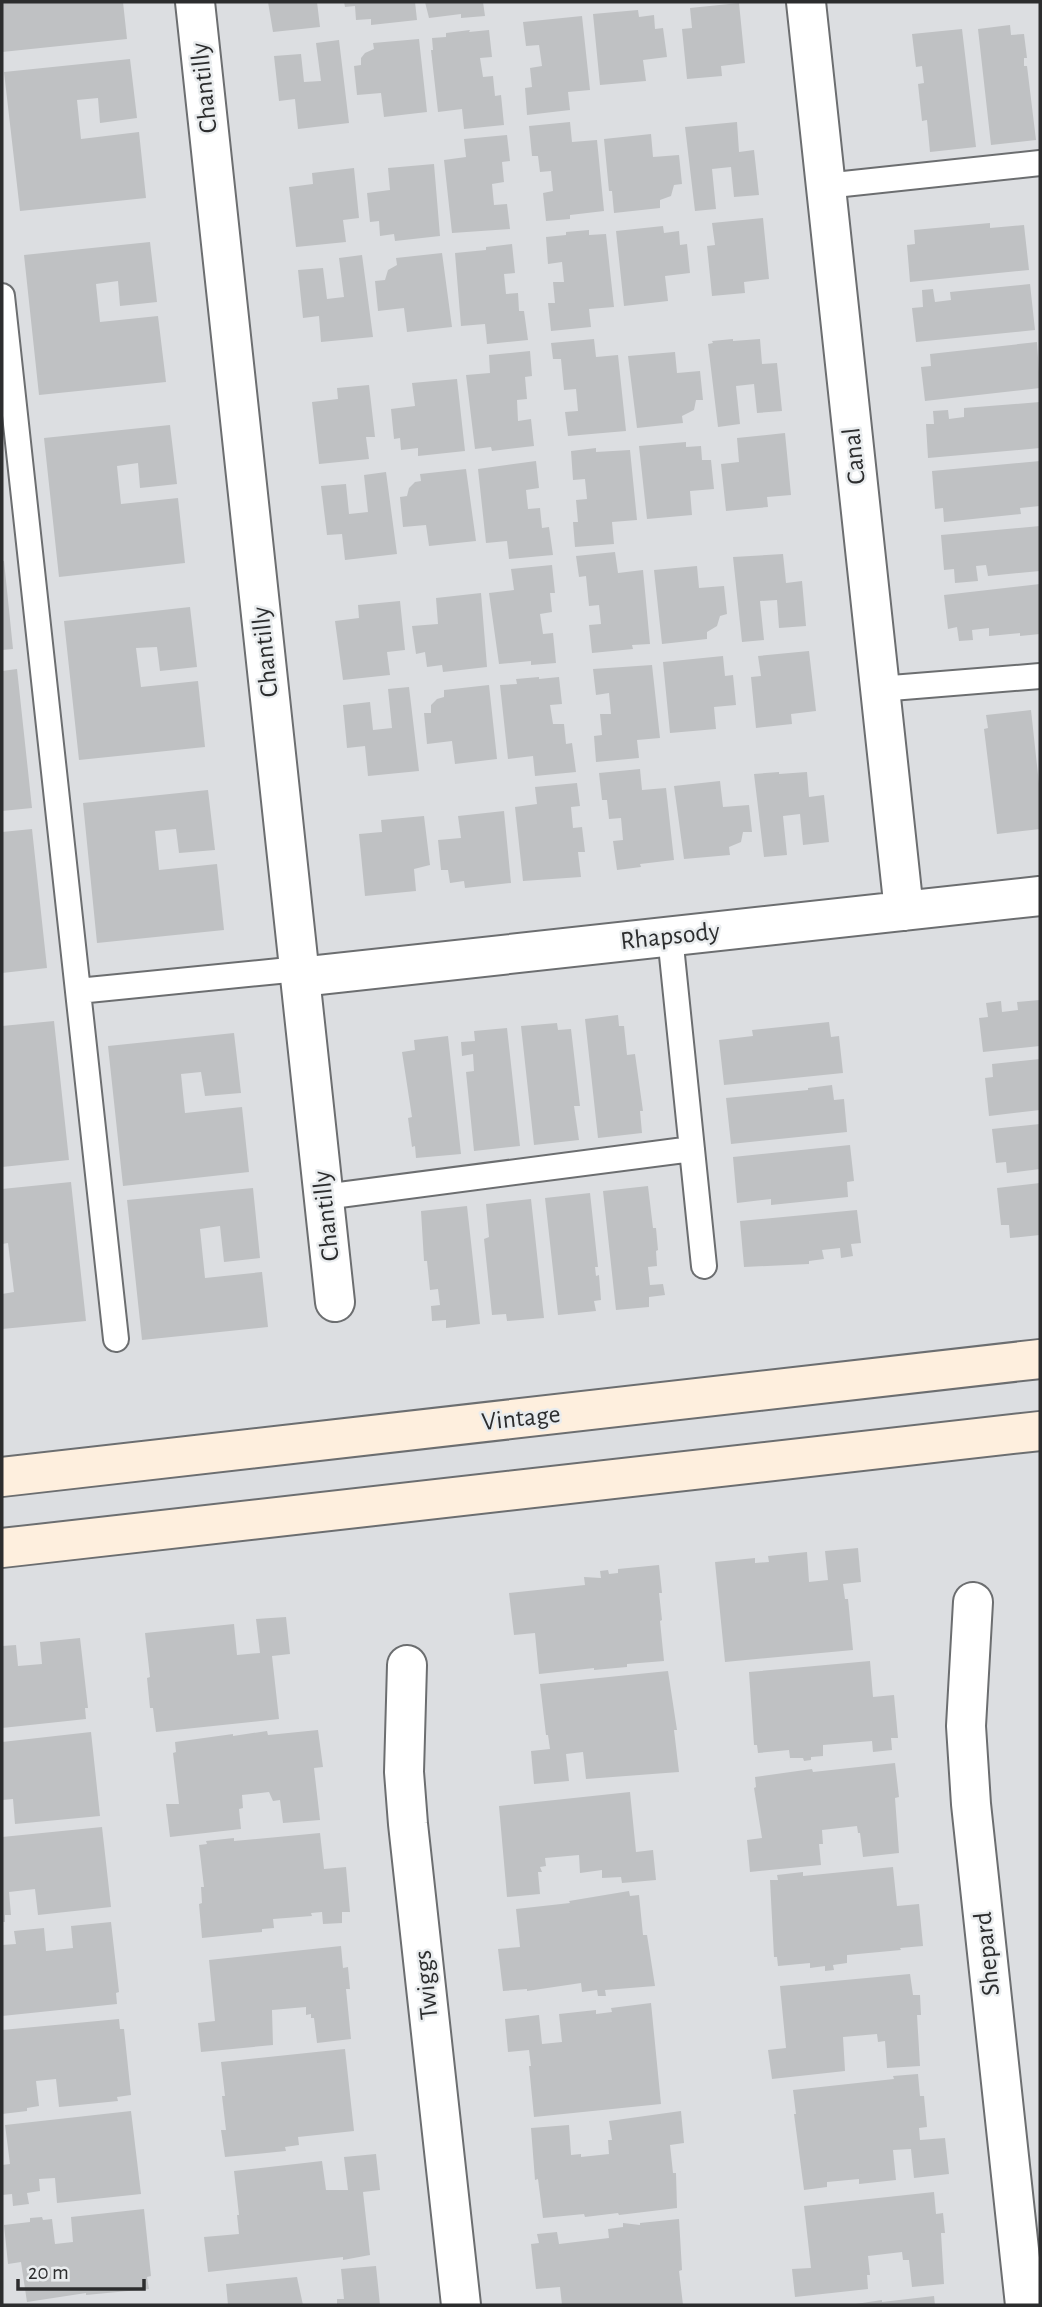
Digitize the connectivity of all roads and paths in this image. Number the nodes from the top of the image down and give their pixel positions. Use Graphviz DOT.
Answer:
graph roads {
  1 [pos="195,2"];
  2 [pos="806,2"];
  3 [pos="1040,163"];
  4 [pos="825,187"];
  5 [pos="2,296"];
  6 [pos="1040,676"];
  7 [pos="879,689"];
  8 [pos="1040,896"];
  9 [pos="904,911"];
  10 [pos="670,936"];
  11 [pos="300,973"];
  12 [pos="78,990"];
  13 [pos="692,1149"];
  14 [pos="324,1196"];
  15 [pos="704,1266"];
  16 [pos="335,1302"];
  17 [pos="116,1339"];
  18 [pos="1040,1359"];
  19 [pos="1040,1431"];
  20 [pos="2,1477"];
  21 [pos="2,1548"];
  22 [pos="973,1602"];
  23 [pos="407,1665"];
  24 [pos="461,2305"];
  25 [pos="1025,2305"];
  1 -- 11 [label="street, Chantilly"];
  2 -- 4 [label="street, Canal"];
  3 -- 4 [label="lane"];
  4 -- 7 [label="street, Canal"];
  5 -- 12 [label="lane"];
  6 -- 7 [label="lane"];
  7 -- 9 [label="street, Canal"];
  8 -- 9 [label="street, Rhapsody"];
  9 -- 10 [label="street, Rhapsody"];
  10 -- 11 [label="street, Rhapsody"];
  10 -- 13 [label="lane"];
  11 -- 12 [label="lane"];
  11 -- 14 [label="street, Chantilly"];
  12 -- 17 [label="lane"];
  13 -- 14 [label="lane"];
  13 -- 15 [label="lane"];
  14 -- 16 [label="street, Chantilly"];
  18 -- 20 [label="street, Vintage"];
  19 -- 21 [label="street"];
  22 -- 25 [label="street, Shepard"];
  23 -- 24 [label="street, Twiggs"];
}
